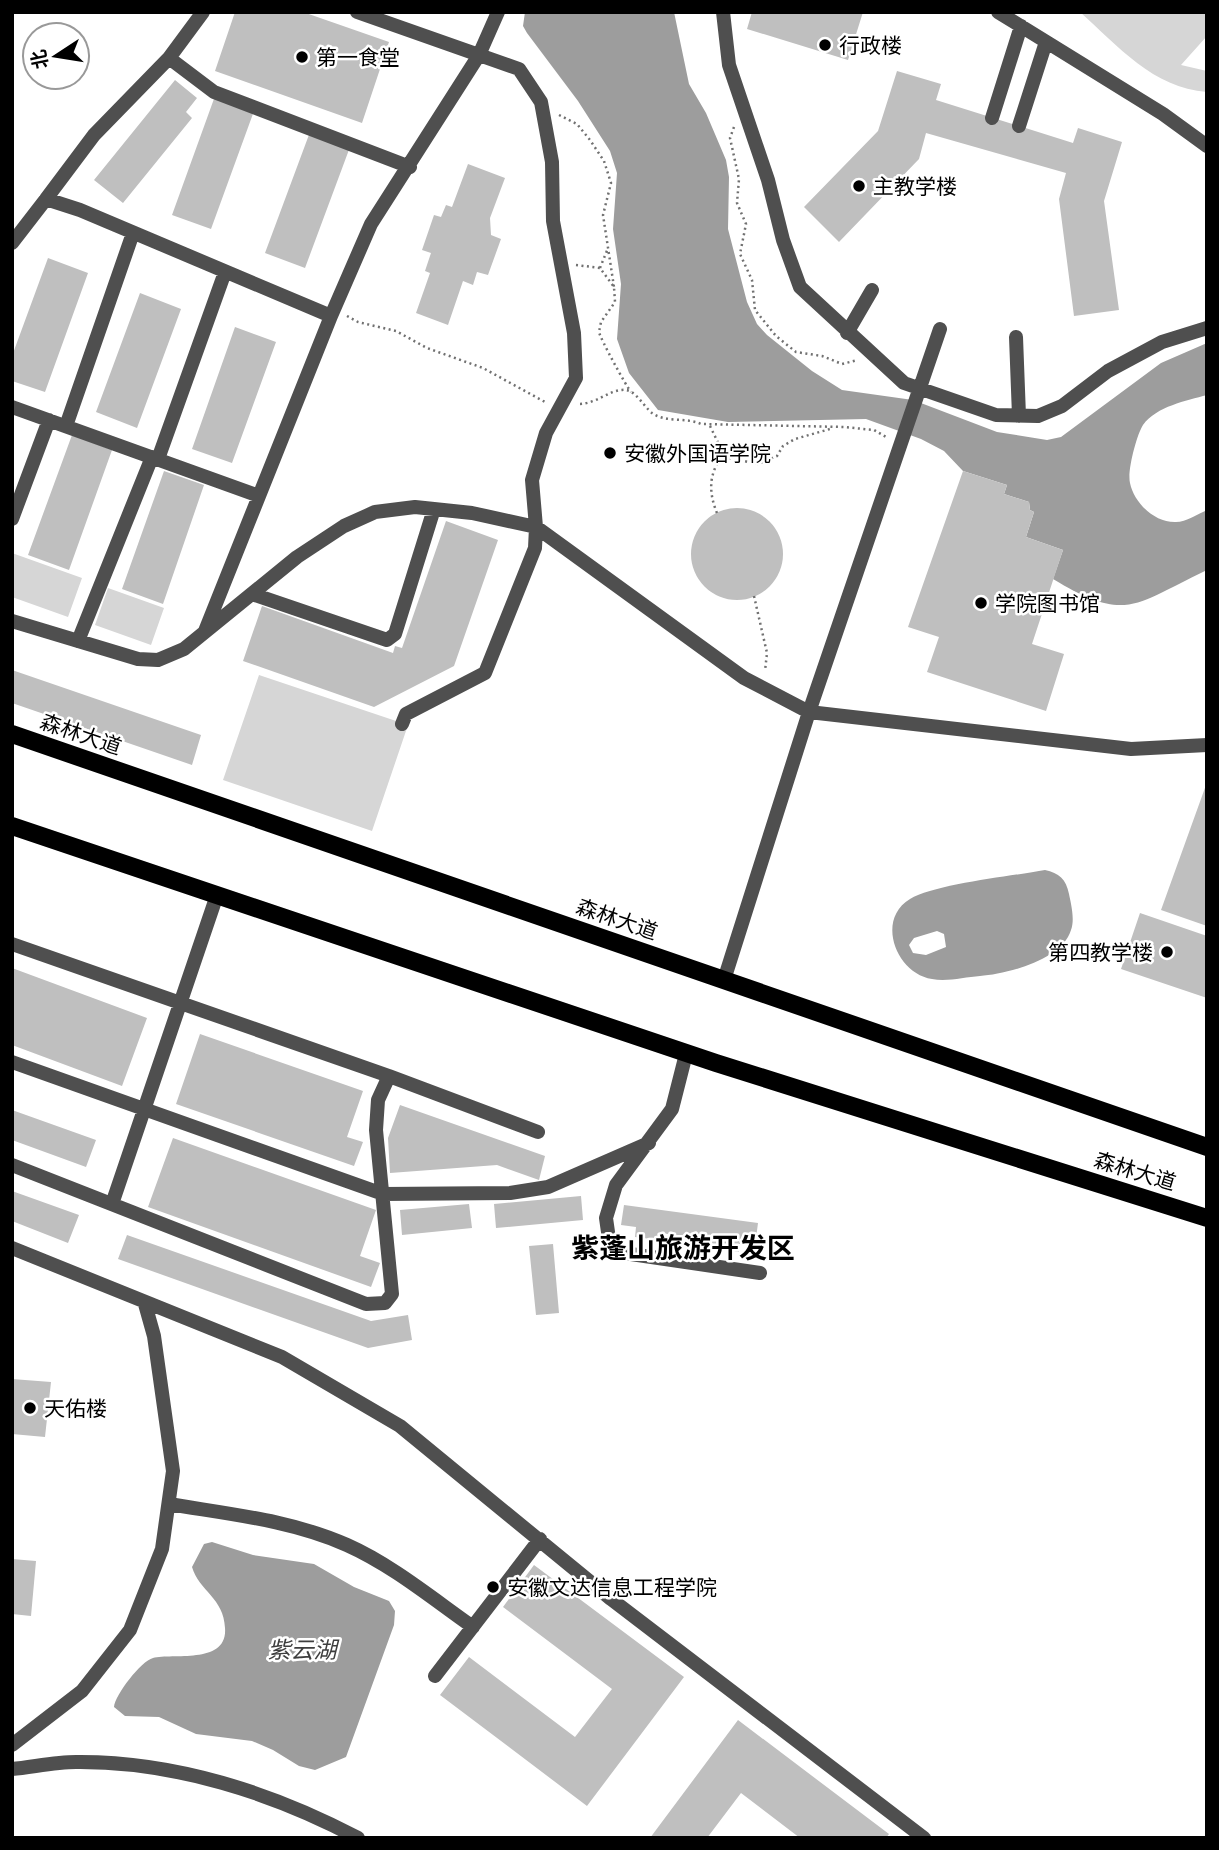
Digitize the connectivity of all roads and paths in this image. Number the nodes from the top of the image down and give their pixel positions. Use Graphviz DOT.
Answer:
graph roads {
  1 [pos="202,12"];
  2 [pos="357,12"];
  3 [pos="498,12"];
  4 [pos="723,12"];
  5 [pos="998,12"];
  6 [pos="1021,26"];
  7 [pos="1046,42"];
  8 [pos="479,55"];
  9 [pos="169,58"];
  10 [pos="541,102"];
  11 [pos="745,112"];
  12 [pos="992,118"];
  13 [pos="1019,127"];
  14 [pos="1207,146"];
  15 [pos="410,167"];
  16 [pos="46,199"];
  17 [pos="133,233"];
  18 [pos="12,243"];
  19 [pos="608,247"];
  20 [pos="600,268"];
  21 [pos="562,269"];
  22 [pos="225,272"];
  23 [pos="614,286"];
  24 [pos="872,290"];
  25 [pos="332,313"];
  26 [pos="1207,328"];
  27 [pos="940,329"];
  28 [pos="847,333"];
  29 [pos="1016,337"];
  30 [pos="870,353"];
  31 [pos="631,391"];
  32 [pos="919,392"];
  33 [pos="12,407"];
  34 [pos="562,407"];
  35 [pos="1019,416"];
  36 [pos="48,420"];
  37 [pos="66,426"];
  38 [pos="710,426"];
  39 [pos="837,428"];
  40 [pos="901,446"];
  41 [pos="723,455"];
  42 [pos="155,458"];
  43 [pos="259,496"];
  44 [pos="434,509"];
  45 [pos="717,513"];
  46 [pos="12,519"];
  47 [pos="537,527"];
  48 [pos="252,594"];
  49 [pos="754,596"];
  50 [pos="12,621"];
  51 [pos="204,632"];
  52 [pos="78,641"];
  53 [pos="764,688"];
  54 [pos="809,712"];
  55 [pos="402,724"];
  56 [pos="12,734"];
  57 [pos="1207,745"];
  58 [pos="12,826"];
  59 [pos="217,895"];
  60 [pos="12,944"];
  61 [pos="724,980"];
  62 [pos="180,1003"];
  63 [pos="686,1054"];
  64 [pos="12,1062"];
  65 [pos="389,1076"];
  66 [pos="143,1108"];
  67 [pos="538,1132"];
  68 [pos="649,1143"];
  69 [pos="1207,1147"];
  70 [pos="12,1165"];
  71 [pos="383,1194"];
  72 [pos="112,1204"];
  73 [pos="1207,1218"];
  74 [pos="12,1248"];
  75 [pos="760,1273"];
  76 [pos="145,1304"];
  77 [pos="169,1504"];
  78 [pos="540,1539"];
  79 [pos="473,1628"];
  80 [pos="435,1676"];
  81 [pos="12,1745"];
  82 [pos="12,1769"];
  83 [pos="908,1825"];
  84 [pos="358,1838"];
  85 [pos="898,1838"];
  86 [pos="924,1838"];
  1 -- 9 [label="street"];
  2 -- 8 [label="street"];
  3 -- 8 [label="street"];
  4 -- 11 [label="street"];
  5 -- 6 [label="street"];
  6 -- 7 [label="street"];
  6 -- 12 [label="street"];
  7 -- 13 [label="street"];
  7 -- 14 [label="street"];
  8 -- 10 [label="street"];
  8 -- 15 [label="street"];
  9 -- 15 [label="street"];
  9 -- 16 [label="street"];
  10 -- 19 [label="path"];
  10 -- 21 [label="street"];
  11 -- 28 [label="street"];
  11 -- 30 [label="path"];
  15 -- 25 [label="street"];
  16 -- 17 [label="street"];
  16 -- 18 [label="street"];
  17 -- 22 [label="street"];
  17 -- 37 [label="street"];
  19 -- 20 [label="path"];
  19 -- 23 [label="path"];
  20 -- 21 [label="path"];
  20 -- 23 [label="path"];
  21 -- 34 [label="street"];
  22 -- 25 [label="street"];
  22 -- 42 [label="street"];
  23 -- 31 [label="path"];
  24 -- 28 [label="street"];
  25 -- 34 [label="path"];
  25 -- 43 [label="street"];
  26 -- 35 [label="street"];
  27 -- 32 [label="street"];
  28 -- 30 [label="street"];
  29 -- 35 [label="street"];
  30 -- 32 [label="street"];
  31 -- 34 [label="path"];
  31 -- 38 [label="path"];
  32 -- 35 [label="street"];
  32 -- 40 [label="street"];
  33 -- 36 [label="street"];
  34 -- 47 [label="street"];
  36 -- 37 [label="street"];
  36 -- 46 [label="street"];
  37 -- 42 [label="street"];
  38 -- 39 [label="path"];
  38 -- 41 [label="path"];
  39 -- 40 [label="path"];
  39 -- 41 [label="path"];
  40 -- 54 [label="street"];
  41 -- 45 [label="path"];
  42 -- 43 [label="street"];
  42 -- 52 [label="street"];
  43 -- 51 [label="street"];
  44 -- 47 [label="street"];
  44 -- 48 [label="street"];
  44 -- 48 [label="street"];
  47 -- 53 [label="street"];
  47 -- 55 [label="street"];
  48 -- 51 [label="street"];
  49 -- 53 [label="path"];
  50 -- 52 [label="street"];
  51 -- 52 [label="street"];
  53 -- 54 [label="street"];
  54 -- 57 [label="street"];
  54 -- 61 [label="street"];
  56 -- 61 [label="main road, 森林大道"];
  58 -- 59 [label="main road, 森林大道"];
  59 -- 62 [label="street"];
  59 -- 63 [label="main road, 森林大道"];
  60 -- 62 [label="street"];
  61 -- 69 [label="main road, 森林大道"];
  62 -- 65 [label="street"];
  62 -- 66 [label="street"];
  63 -- 68 [label="street"];
  63 -- 73 [label="main road, 森林大道"];
  64 -- 66 [label="street"];
  65 -- 67 [label="street"];
  65 -- 71 [label="street"];
  66 -- 71 [label="street"];
  66 -- 72 [label="street"];
  68 -- 71 [label="street"];
  68 -- 75 [label="street"];
  70 -- 72 [label="street"];
  71 -- 72 [label="street"];
  74 -- 76 [label="street"];
  76 -- 77 [label="street"];
  76 -- 78 [label="street"];
  77 -- 79 [label="street"];
  77 -- 81 [label="street"];
  78 -- 79 [label="street"];
  78 -- 83 [label="street"];
  79 -- 80 [label="street"];
  82 -- 84 [label="street"];
  83 -- 85 [label="street"];
  83 -- 86 [label="street"];
}
